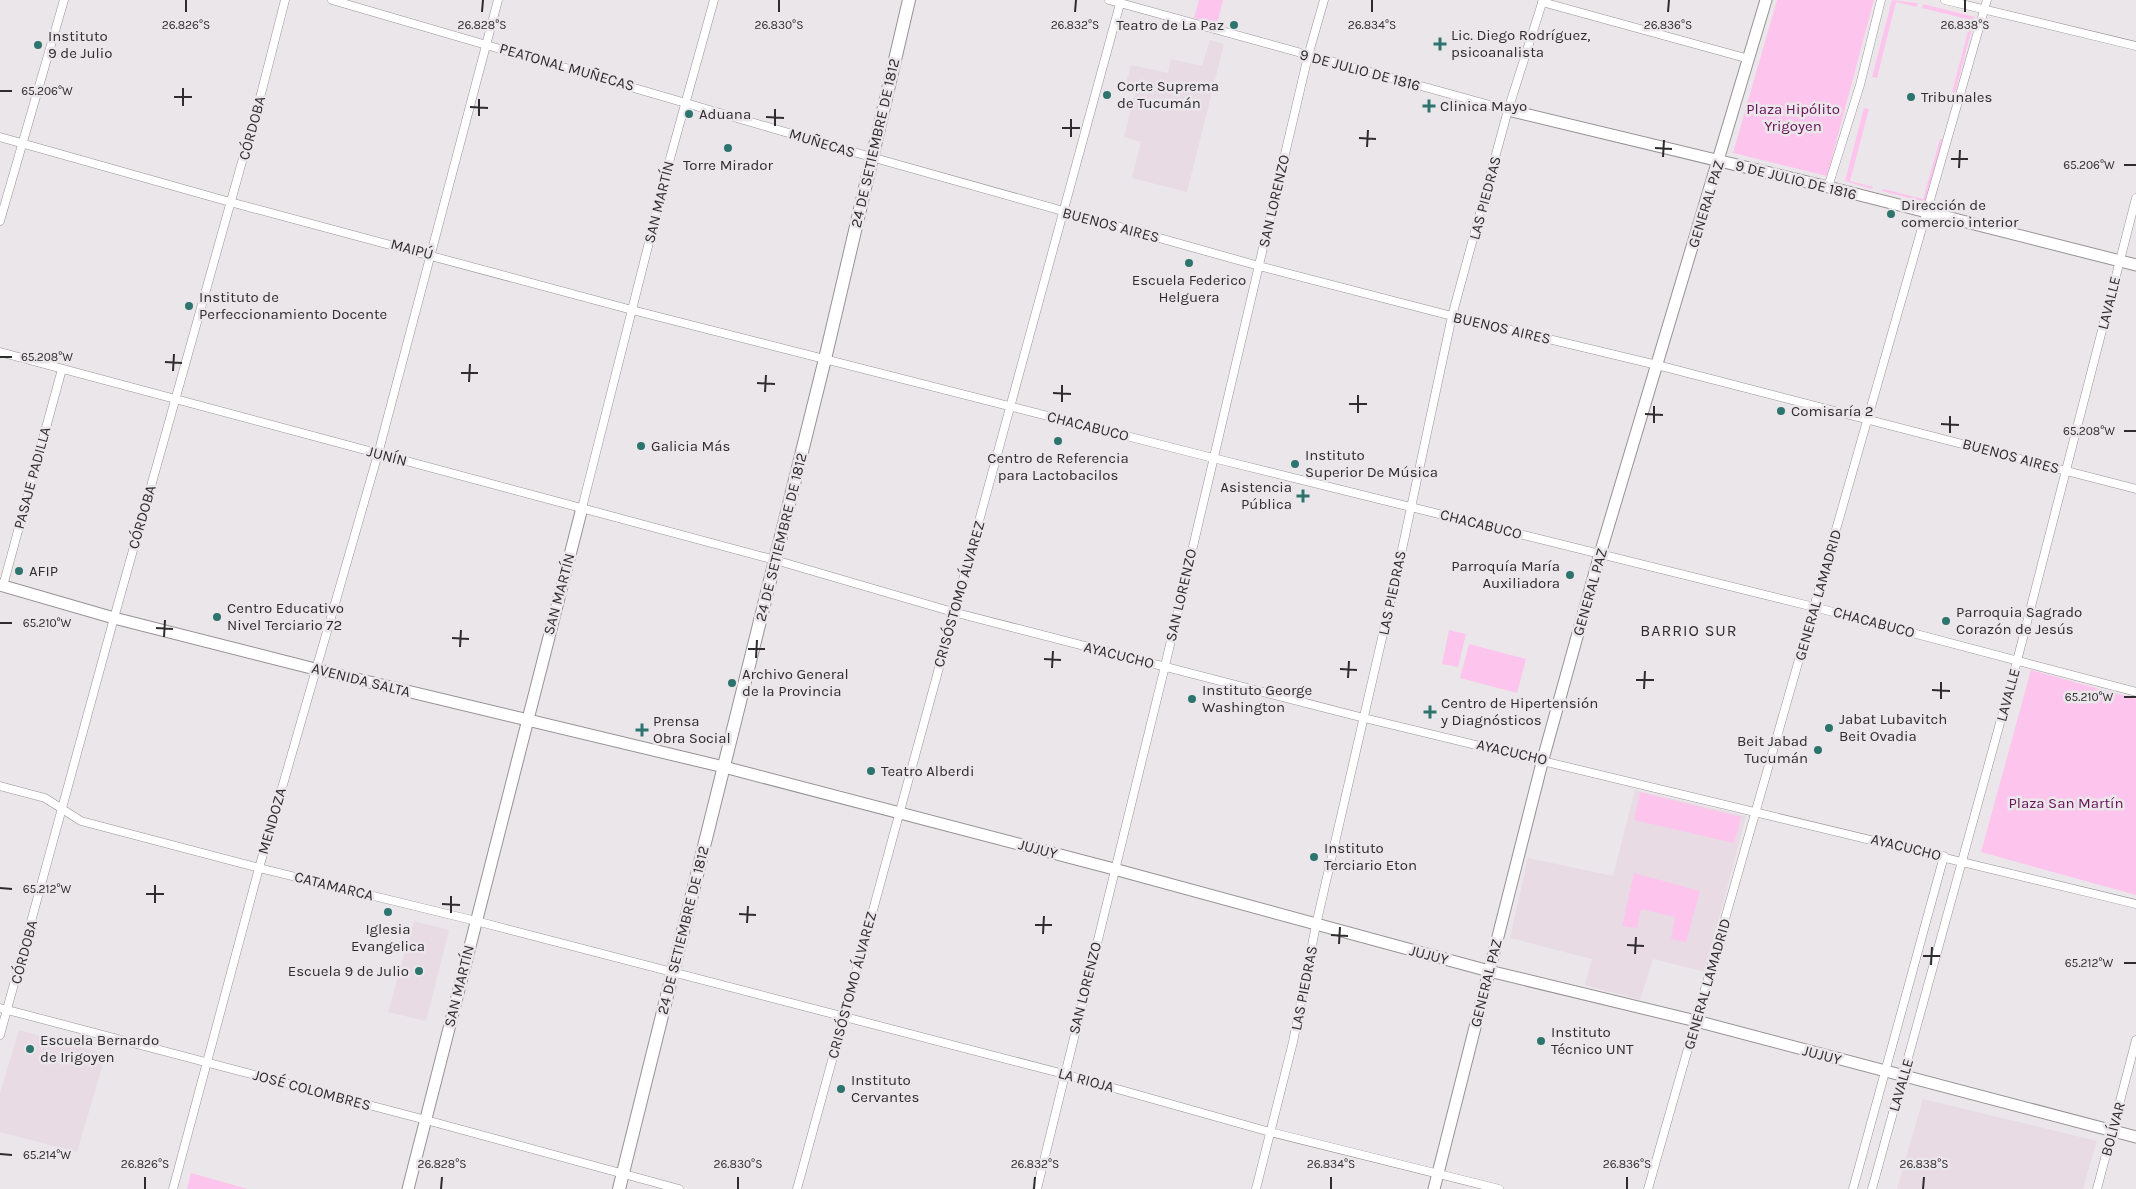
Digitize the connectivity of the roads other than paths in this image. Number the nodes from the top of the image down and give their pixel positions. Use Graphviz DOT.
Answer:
graph roads {
  1 [pos="64,0"];
  2 [pos="284,0"];
  3 [pos="332,0"];
  4 [pos="498,0"];
  5 [pos="714,0"];
  6 [pos="909,0"];
  7 [pos="1109,0"];
  8 [pos="1324,0"];
  9 [pos="1766,0"];
  10 [pos="1881,0"];
  11 [pos="1945,0"];
  12 [pos="1988,0"];
  13 [pos="1543,1"];
  14 [pos="1120,2"];
  15 [pos="1985,9"];
  16 [pos="487,44"];
  17 [pos="2136,46"];
  18 [pos="1308,56"];
  19 [pos="1749,59"];
  20 [pos="686,102"];
  21 [pos="1508,110"];
  22 [pos="0,137"];
  23 [pos="23,144"];
  24 [pos="871,157"];
  25 [pos="1719,160"];
  26 [pos="1828,187"];
  27 [pos="2136,198"];
  28 [pos="230,202"];
  29 [pos="1064,212"];
  30 [pos="1927,213"];
  31 [pos="0,221"];
  32 [pos="431,254"];
  33 [pos="2120,261"];
  34 [pos="2136,265"];
  35 [pos="1259,266"];
  36 [pos="632,310"];
  37 [pos="1452,316"];
  38 [pos="0,352"];
  39 [pos="825,358"];
  40 [pos="1657,365"];
  41 [pos="62,369"];
  42 [pos="175,399"];
  43 [pos="1012,407"];
  44 [pos="1868,419"];
  45 [pos="378,454"];
  46 [pos="1213,458"];
  47 [pos="2067,471"];
  48 [pos="2136,489"];
  49 [pos="1410,506"];
  50 [pos="582,508"];
  51 [pos="1600,554"];
  52 [pos="775,560"];
  53 [pos="1,586"];
  54 [pos="1814,607"];
  55 [pos="953,612"];
  56 [pos="114,618"];
  57 [pos="2017,661"];
  58 [pos="1165,666"];
  59 [pos="315,669"];
  60 [pos="2136,692"];
  61 [pos="1364,718"];
  62 [pos="526,720"];
  63 [pos="1543,759"];
  64 [pos="724,767"];
  65 [pos="0,786"];
  66 [pos="63,810"];
  67 [pos="1757,811"];
  68 [pos="898,813"];
  69 [pos="1944,856"];
  70 [pos="1963,861"];
  71 [pos="259,868"];
  72 [pos="1114,869"];
  73 [pos="2136,904"];
  74 [pos="476,921"];
  75 [pos="1316,925"];
  76 [pos="1489,971"];
  77 [pos="673,973"];
  78 [pos="4,1009"];
  79 [pos="843,1018"];
  80 [pos="1696,1021"];
  81 [pos="0,1035"];
  82 [pos="2136,1040"];
  83 [pos="206,1062"];
  84 [pos="1885,1071"];
  85 [pos="1064,1074"];
  86 [pos="1904,1076"];
  87 [pos="426,1120"];
  88 [pos="2113,1131"];
  89 [pos="1270,1132"];
  90 [pos="2136,1137"];
  91 [pos="1438,1174"];
  92 [pos="623,1175"];
  93 [pos="173,1189"];
  94 [pos="408,1189"];
  95 [pos="619,1189"];
  96 [pos="679,1189"];
  97 [pos="797,1189"];
  98 [pos="1037,1189"];
  99 [pos="1256,1189"];
  100 [pos="1434,1189"];
  101 [pos="1499,1189"];
  102 [pos="1648,1189"];
  103 [pos="1853,1189"];
  104 [pos="1872,1189"];
  105 [pos="2097,1189"];
  1 -- 23 [label="street"];
  2 -- 28 [label="street, CÓRDOBA"];
  3 -- 16 [label="street, PEATONAL MUÑECAS"];
  4 -- 16 [label="street, MENDOZA"];
  5 -- 20 [label="street, SAN MARTÍN"];
  6 -- 24 [label="main road, 24 DE SETIEMBRE DE 1812"];
  7 -- 14 [label="street, 9 DE JULIO DE 1816"];
  8 -- 18 [label="street, SAN LORENZO"];
  9 -- 19 [label="street, GENERAL PAZ"];
  10 -- 26 [label="street"];
  11 -- 15 [label="street"];
  12 -- 15 [label="street, GENERAL LAMADRID"];
  13 -- 19 [label="street"];
  13 -- 21 [label="street, LAS PIEDRAS"];
  14 -- 18 [label="street, 9 DE JULIO DE 1816"];
  14 -- 29 [label="street, CRISÓSTOMO ÁLVAREZ"];
  15 -- 17 [label="street"];
  15 -- 30 [label="street, GENERAL LAMADRID"];
  16 -- 20 [label="street, PEATONAL MUÑECAS"];
  16 -- 32 [label="street, MENDOZA"];
  18 -- 21 [label="street, 9 DE JULIO DE 1816"];
  18 -- 35 [label="street, SAN LORENZO"];
  19 -- 25 [label="street, GENERAL PAZ"];
  20 -- 24 [label="street, MUÑECAS"];
  20 -- 36 [label="street, SAN MARTÍN"];
  21 -- 25 [label="street, 9 DE JULIO DE 1816"];
  21 -- 37 [label="street, LAS PIEDRAS"];
  22 -- 23 [label="street, MAIPÚ"];
  23 -- 28 [label="street, MAIPÚ"];
  23 -- 31 [label="street"];
  24 -- 29 [label="street, BUENOS AIRES"];
  24 -- 39 [label="main road, 24 DE SETIEMBRE DE 1812"];
  25 -- 26 [label="street, 9 DE JULIO DE 1816"];
  25 -- 40 [label="street, GENERAL PAZ"];
  26 -- 30 [label="street, 9 DE JULIO DE 1816"];
  27 -- 33 [label="street, LAVALLE"];
  28 -- 32 [label="street, MAIPÚ"];
  28 -- 42 [label="street, CÓRDOBA"];
  29 -- 35 [label="street, BUENOS AIRES"];
  29 -- 43 [label="street, CRISÓSTOMO ÁLVAREZ"];
  30 -- 33 [label="street, 9 DE JULIO DE 1816"];
  30 -- 44 [label="street, GENERAL LAMADRID"];
  32 -- 36 [label="street, MAIPÚ"];
  32 -- 45 [label="street, MENDOZA"];
  33 -- 34 [label="street, 9 DE JULIO DE 1816"];
  33 -- 47 [label="street, LAVALLE"];
  35 -- 37 [label="street, BUENOS AIRES"];
  35 -- 46 [label="street, SAN LORENZO"];
  36 -- 39 [label="street, MAIPÚ"];
  36 -- 50 [label="street, SAN MARTÍN"];
  37 -- 40 [label="street, BUENOS AIRES"];
  37 -- 49 [label="street, LAS PIEDRAS"];
  38 -- 41 [label="street, JUNÍN"];
  39 -- 43 [label="street, CHACABUCO"];
  39 -- 52 [label="main road, 24 DE SETIEMBRE DE 1812"];
  40 -- 44 [label="street, BUENOS AIRES"];
  40 -- 51 [label="street, GENERAL PAZ"];
  41 -- 42 [label="street, JUNÍN"];
  41 -- 53 [label="street, PASAJE PADILLA"];
  42 -- 45 [label="street, JUNÍN"];
  42 -- 56 [label="street, CÓRDOBA"];
  43 -- 46 [label="street, CHACABUCO"];
  43 -- 55 [label="street, CRISÓSTOMO ÁLVAREZ"];
  44 -- 47 [label="street, BUENOS AIRES"];
  44 -- 54 [label="street, GENERAL LAMADRID"];
  45 -- 50 [label="street, JUNÍN"];
  45 -- 59 [label="street, MENDOZA"];
  46 -- 49 [label="street, CHACABUCO"];
  46 -- 58 [label="street, SAN LORENZO"];
  47 -- 48 [label="street, BUENOS AIRES"];
  47 -- 57 [label="street, LAVALLE"];
  49 -- 51 [label="street, CHACABUCO"];
  49 -- 61 [label="street, LAS PIEDRAS"];
  50 -- 52 [label="street, JUNÍN"];
  50 -- 62 [label="street, SAN MARTÍN"];
  51 -- 54 [label="street, CHACABUCO"];
  51 -- 63 [label="street, GENERAL PAZ"];
  52 -- 55 [label="street, AYACUCHO"];
  52 -- 64 [label="main road, 24 DE SETIEMBRE DE 1812"];
  53 -- 56 [label="street, AVENIDA SALTA"];
  54 -- 57 [label="street, CHACABUCO"];
  54 -- 67 [label="street, GENERAL LAMADRID"];
  55 -- 58 [label="street, AYACUCHO"];
  55 -- 68 [label="street, CRISÓSTOMO ÁLVAREZ"];
  56 -- 59 [label="street, AVENIDA SALTA"];
  56 -- 66 [label="street, CÓRDOBA"];
  57 -- 60 [label="street, CHACABUCO"];
  57 -- 70 [label="street, LAVALLE"];
  58 -- 61 [label="street, AYACUCHO"];
  58 -- 72 [label="street, SAN LORENZO"];
  59 -- 62 [label="street, AVENIDA SALTA"];
  59 -- 71 [label="street, MENDOZA"];
  61 -- 63 [label="street, AYACUCHO"];
  61 -- 75 [label="street, LAS PIEDRAS"];
  62 -- 64 [label="street, AVENIDA SALTA"];
  62 -- 74 [label="street, SAN MARTÍN"];
  63 -- 67 [label="street, AYACUCHO"];
  63 -- 76 [label="street, GENERAL PAZ"];
  64 -- 68 [label="street, JUJUY"];
  64 -- 77 [label="main road, 24 DE SETIEMBRE DE 1812"];
  65 -- 66 [label="street, CATAMARCA"];
  66 -- 71 [label="street, CATAMARCA"];
  66 -- 78 [label="street, CÓRDOBA"];
  67 -- 69 [label="street, AYACUCHO"];
  67 -- 80 [label="street, GENERAL LAMADRID"];
  68 -- 72 [label="street, JUJUY"];
  68 -- 79 [label="street, CRISÓSTOMO ÁLVAREZ"];
  69 -- 70 [label="street, AYACUCHO"];
  69 -- 84 [label="street, LAVALLE"];
  70 -- 73 [label="street, AYACUCHO"];
  70 -- 86 [label="street, LAVALLE"];
  71 -- 74 [label="street, CATAMARCA"];
  71 -- 83 [label="street, MENDOZA"];
  72 -- 75 [label="street, JUJUY"];
  72 -- 85 [label="street, SAN LORENZO"];
  74 -- 77 [label="street, CATAMARCA"];
  74 -- 87 [label="street, SAN MARTÍN"];
  75 -- 76 [label="street, JUJUY"];
  75 -- 89 [label="street, LAS PIEDRAS"];
  76 -- 80 [label="street, JUJUY"];
  76 -- 91 [label="street, GENERAL PAZ"];
  77 -- 79 [label="street, LA RIOJA"];
  77 -- 92 [label="main road, 24 DE SETIEMBRE DE 1812"];
  78 -- 81 [label="street, CÓRDOBA"];
  78 -- 83 [label="street, JOSÉ COLOMBRES"];
  79 -- 85 [label="street, LA RIOJA"];
  79 -- 97 [label="street, CRISÓSTOMO ÁLVAREZ"];
  80 -- 84 [label="street, JUJUY"];
  80 -- 102 [label="street, GENERAL LAMADRID"];
  82 -- 88 [label="street, BOLÍVAR"];
  83 -- 87 [label="street, JOSÉ COLOMBRES"];
  83 -- 93 [label="street, MENDOZA"];
  84 -- 86 [label="street, JUJUY"];
  84 -- 103 [label="street, LAVALLE"];
  85 -- 89 [label="street, LA RIOJA"];
  85 -- 98 [label="street, SAN LORENZO"];
  86 -- 88 [label="street, JUJUY"];
  86 -- 104 [label="street, LAVALLE"];
  87 -- 92 [label="street, JOSÉ COLOMBRES"];
  87 -- 94 [label="street, SAN MARTÍN"];
  88 -- 90 [label="street, JUJUY"];
  88 -- 105 [label="street, BOLÍVAR"];
  89 -- 91 [label="street, LA RIOJA"];
  89 -- 99 [label="street, LAS PIEDRAS"];
  91 -- 100 [label="street, GENERAL PAZ"];
  91 -- 101 [label="street, LA RIOJA"];
  92 -- 95 [label="main road, 24 DE SETIEMBRE DE 1812"];
  92 -- 96 [label="street, JOSÉ COLOMBRES"];
}
